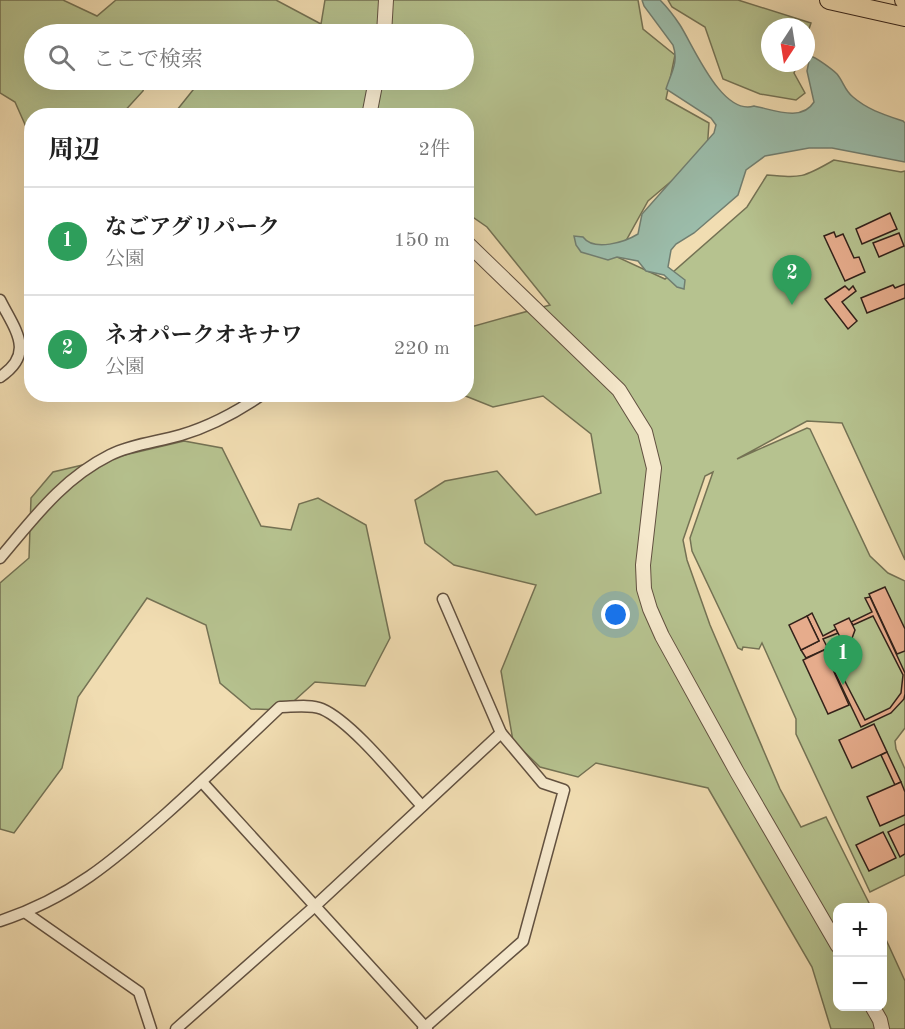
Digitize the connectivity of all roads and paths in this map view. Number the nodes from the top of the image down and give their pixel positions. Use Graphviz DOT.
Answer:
graph roads {
  1 [pos="386,0"];
  2 [pos="829,0"];
  3 [pos="905,17"];
  4 [pos="385,24"];
  5 [pos="374,90"];
  6 [pos="371,108"];
  7 [pos="474,250"];
  8 [pos="0,300"];
  9 [pos="0,376"];
  10 [pos="251,402"];
  11 [pos="0,558"];
  12 [pos="443,599"];
  13 [pos="501,733"];
  14 [pos="201,782"];
  15 [pos="423,806"];
  16 [pos="315,906"];
  17 [pos="26,913"];
  18 [pos="0,921"];
  19 [pos="833,939"];
  20 [pos="875,1011"];
  21 [pos="425,1028"];
  22 [pos="151,1029"];
  23 [pos="176,1029"];
  24 [pos="882,1029"];
  1 -- 4 [label="street"];
  2 -- 3 [label="highway"];
  5 -- 6 [label="street"];
  7 -- 19 [label="street"];
  8 -- 9 [label="street"];
  10 -- 11 [label="street"];
  12 -- 13 [label="street"];
  13 -- 15 [label="street"];
  13 -- 21 [label="street"];
  14 -- 15 [label="street"];
  14 -- 16 [label="street"];
  14 -- 17 [label="street"];
  15 -- 16 [label="street"];
  16 -- 21 [label="street"];
  16 -- 23 [label="street"];
  17 -- 18 [label="street"];
  17 -- 22 [label="street"];
  20 -- 24 [label="street"];
}
